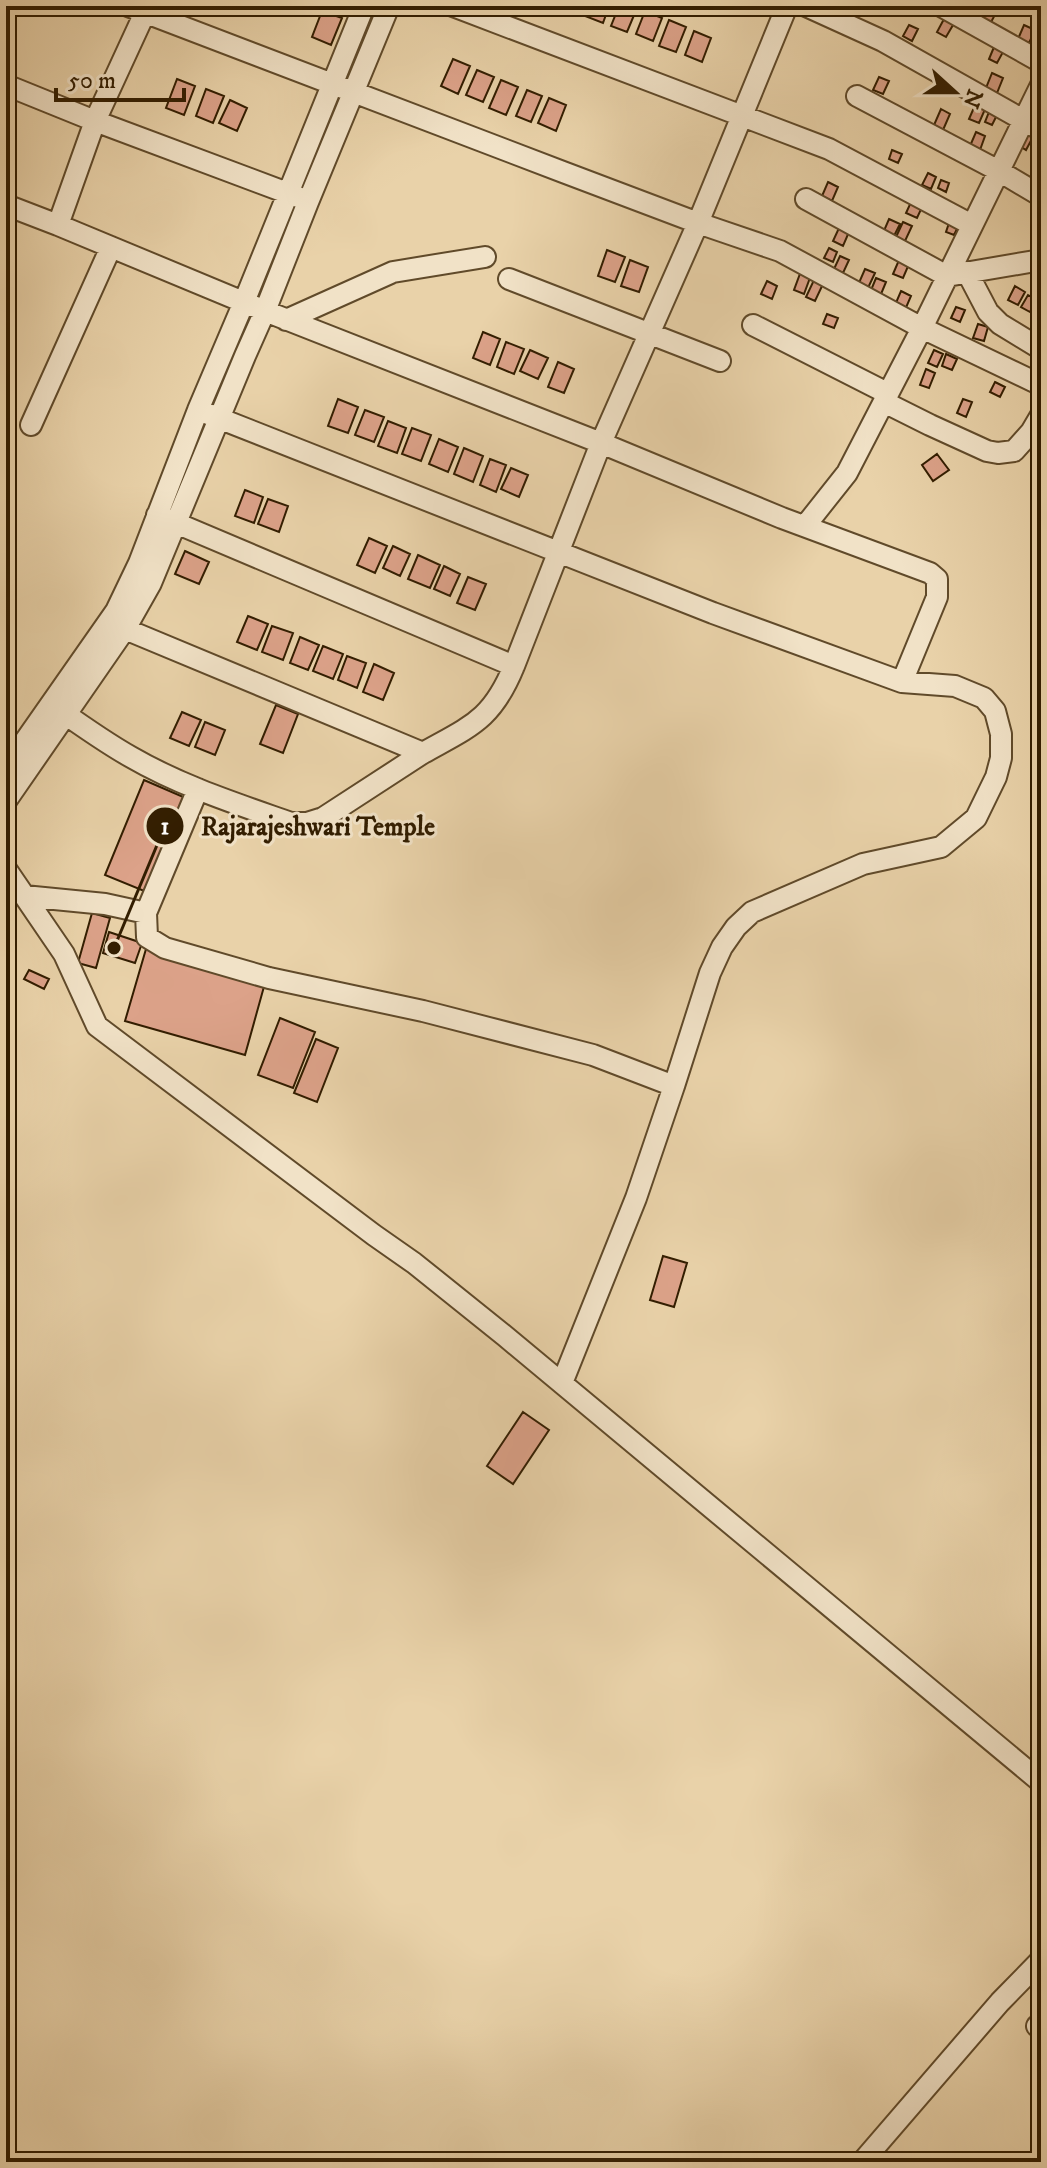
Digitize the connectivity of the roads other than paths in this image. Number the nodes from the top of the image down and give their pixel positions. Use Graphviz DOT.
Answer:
graph roads {
  1 [pos="364,6"];
  2 [pos="389,6"];
  3 [pos="453,6"];
  4 [pos="787,6"];
  5 [pos="806,6"];
  6 [pos="941,6"];
  7 [pos="141,8"];
  8 [pos="1041,62"];
  9 [pos="332,83"];
  10 [pos="6,85"];
  11 [pos="1041,85"];
  12 [pos="353,93"];
  13 [pos="857,96"];
  14 [pos="742,117"];
  15 [pos="95,121"];
  16 [pos="1032,125"];
  17 [pos="999,171"];
  18 [pos="287,192"];
  19 [pos="1041,196"];
  20 [pos="806,199"];
  21 [pos="308,202"];
  22 [pos="6,205"];
  23 [pos="698,223"];
  24 [pos="58,225"];
  25 [pos="972,225"];
  26 [pos="111,247"];
  27 [pos="485,257"];
  28 [pos="1041,260"];
  29 [pos="957,274"];
  30 [pos="509,279"];
  31 [pos="244,302"];
  32 [pos="265,311"];
  33 [pos="286,320"];
  34 [pos="753,325"];
  35 [pos="922,328"];
  36 [pos="648,333"];
  37 [pos="1041,349"];
  38 [pos="720,361"];
  39 [pos="1041,385"];
  40 [pos="885,398"];
  41 [pos="198,410"];
  42 [pos="1041,415"];
  43 [pos="219,418"];
  44 [pos="31,425"];
  45 [pos="601,443"];
  46 [pos="157,515"];
  47 [pos="177,523"];
  48 [pos="805,526"];
  49 [pos="559,552"];
  50 [pos="118,624"];
  51 [pos="514,666"];
  52 [pos="902,682"];
  53 [pos="59,710"];
  54 [pos="423,753"];
  55 [pos="6,768"];
  56 [pos="198,789"];
  57 [pos="6,801"];
  58 [pos="6,869"];
  59 [pos="24,896"];
  60 [pos="146,913"];
  61 [pos="674,1086"];
  62 [pos="562,1383"];
  63 [pos="1041,1782"];
  64 [pos="1041,1960"];
  65 [pos="862,2162"];
  1 -- 9 [label="street"];
  2 -- 12 [label="street"];
  3 -- 14 [label="street"];
  4 -- 14 [label="street"];
  5 -- 16 [label="street"];
  6 -- 8 [label="street"];
  7 -- 9 [label="street"];
  7 -- 15 [label="street"];
  9 -- 12 [label="street"];
  9 -- 18 [label="street"];
  10 -- 15 [label="street"];
  11 -- 16 [label="street"];
  12 -- 21 [label="street"];
  12 -- 23 [label="street"];
  13 -- 17 [label="street"];
  14 -- 23 [label="street"];
  14 -- 25 [label="street"];
  15 -- 18 [label="street"];
  15 -- 24 [label="street"];
  16 -- 17 [label="street"];
  17 -- 19 [label="street"];
  17 -- 25 [label="street"];
  18 -- 21 [label="street"];
  18 -- 31 [label="street"];
  20 -- 29 [label="street"];
  21 -- 32 [label="street"];
  22 -- 24 [label="street"];
  23 -- 35 [label="street"];
  23 -- 36 [label="street"];
  24 -- 26 [label="street"];
  25 -- 29 [label="street"];
  26 -- 31 [label="street"];
  26 -- 44 [label="street"];
  27 -- 33 [label="street"];
  28 -- 29 [label="street"];
  29 -- 35 [label="street"];
  29 -- 37 [label="street"];
  30 -- 36 [label="street"];
  31 -- 32 [label="street"];
  31 -- 41 [label="street"];
  32 -- 33 [label="street"];
  32 -- 43 [label="street"];
  33 -- 45 [label="street"];
  34 -- 40 [label="street"];
  35 -- 39 [label="street"];
  35 -- 40 [label="street"];
  36 -- 38 [label="street"];
  36 -- 45 [label="street"];
  40 -- 42 [label="street"];
  40 -- 48 [label="street"];
  41 -- 43 [label="street"];
  41 -- 46 [label="street"];
  43 -- 47 [label="street"];
  43 -- 49 [label="street"];
  45 -- 48 [label="street"];
  45 -- 49 [label="street"];
  46 -- 47 [label="street"];
  46 -- 50 [label="street"];
  47 -- 50 [label="street"];
  47 -- 51 [label="street"];
  48 -- 52 [label="street"];
  49 -- 51 [label="street"];
  49 -- 52 [label="street"];
  50 -- 53 [label="street"];
  50 -- 54 [label="street"];
  51 -- 54 [label="street"];
  52 -- 61 [label="street"];
  53 -- 55 [label="street"];
  53 -- 56 [label="street"];
  53 -- 57 [label="street"];
  54 -- 56 [label="street"];
  56 -- 60 [label="street"];
  58 -- 59 [label="street"];
  59 -- 60 [label="street"];
  59 -- 62 [label="street"];
  60 -- 61 [label="street"];
  61 -- 62 [label="street"];
  62 -- 63 [label="street"];
  64 -- 65 [label="street"];
}
